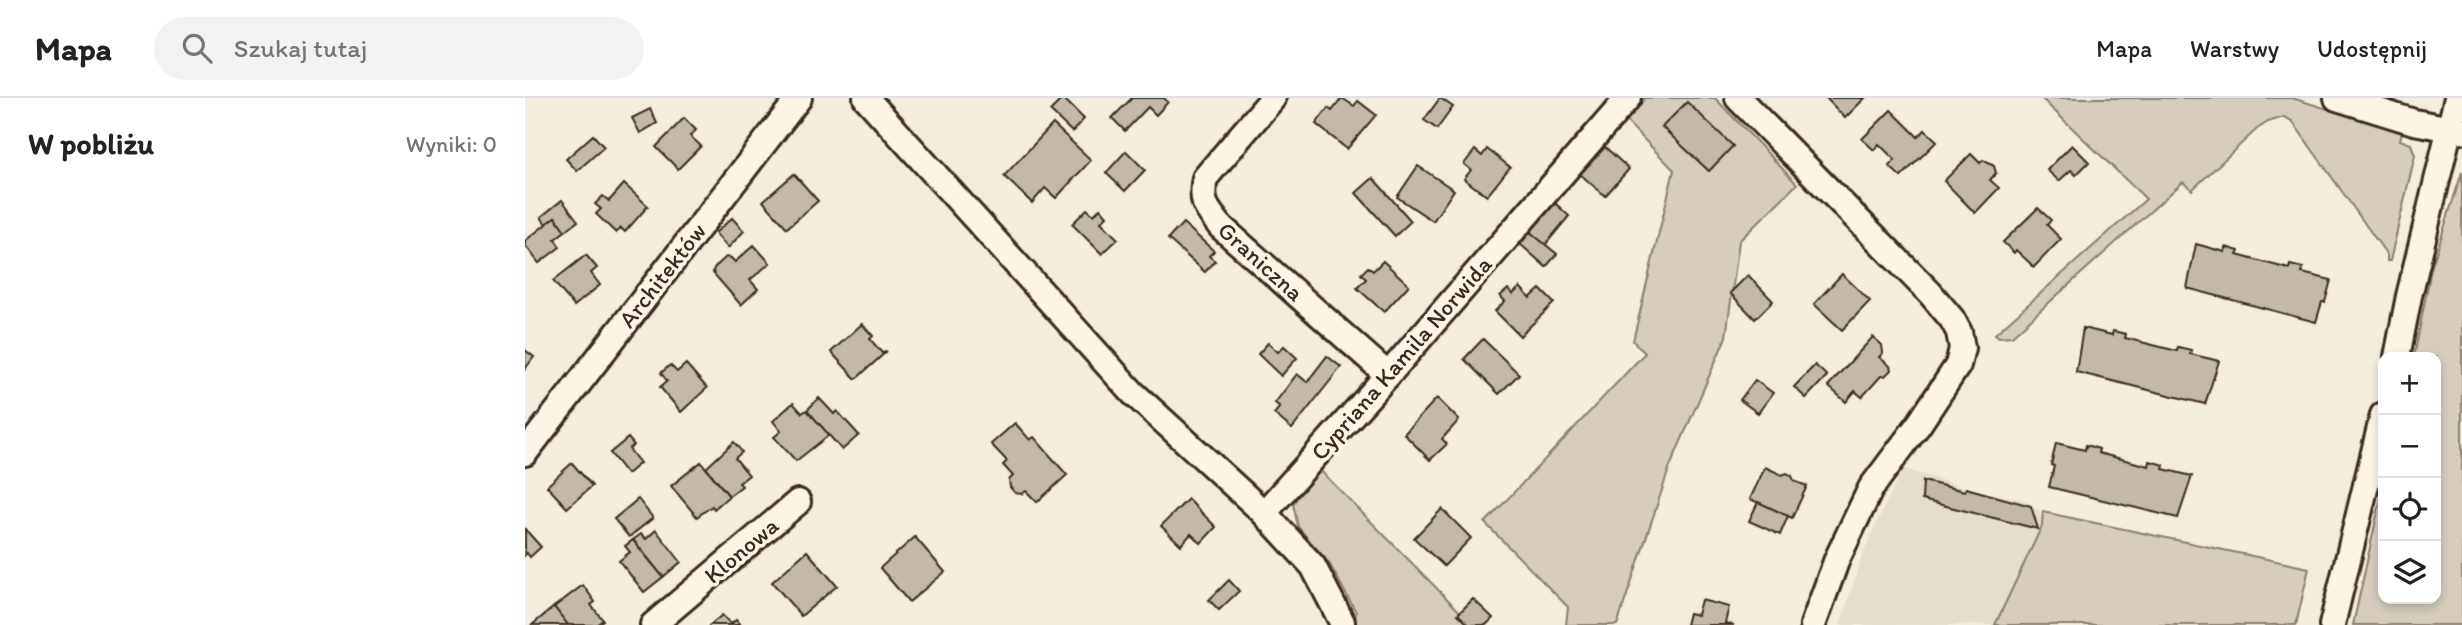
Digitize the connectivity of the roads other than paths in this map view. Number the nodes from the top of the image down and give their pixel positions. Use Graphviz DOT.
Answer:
graph roads {
  1 [pos="799,98"];
  2 [pos="866,98"];
  3 [pos="1273,98"];
  4 [pos="1628,98"];
  5 [pos="1738,98"];
  6 [pos="2337,98"];
  7 [pos="2457,98"];
  8 [pos="2457,130"];
  9 [pos="2398,352"];
  10 [pos="1388,374"];
  11 [pos="2378,436"];
  12 [pos="525,453"];
  13 [pos="798,502"];
  14 [pos="1264,513"];
  15 [pos="653,625"];
  16 [pos="1342,625"];
  17 [pos="1813,625"];
  18 [pos="2332,625"];
  1 -- 12 [label="street, Architektów"];
  2 -- 14 [label="street"];
  3 -- 10 [label="street, Graniczna"];
  4 -- 10 [label="street, Cypriana Kamila Norwida"];
  5 -- 17 [label="street"];
  6 -- 8 [label="street"];
  7 -- 8 [label="street"];
  8 -- 9 [label="street"];
  10 -- 14 [label="street, Cypriana Kamila Norwida"];
  11 -- 18 [label="street"];
  13 -- 15 [label="street, Klonowa"];
  14 -- 16 [label="street"];
}
